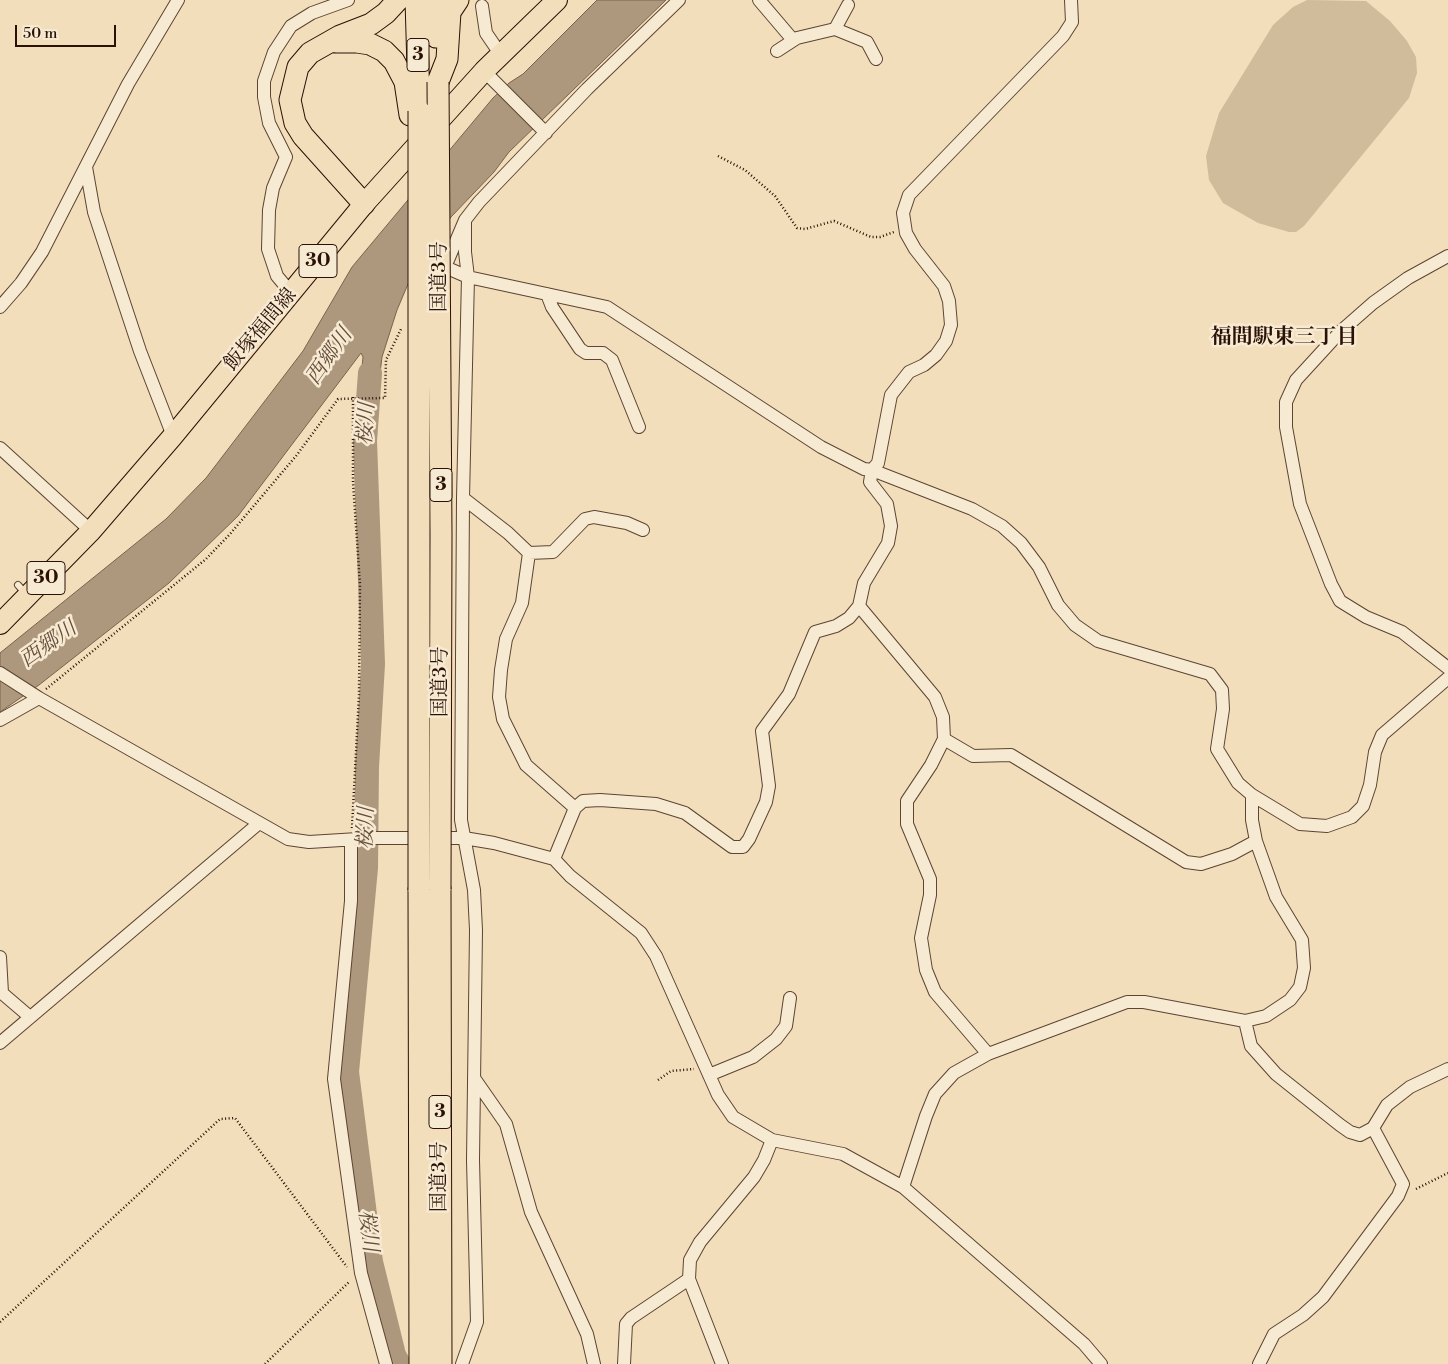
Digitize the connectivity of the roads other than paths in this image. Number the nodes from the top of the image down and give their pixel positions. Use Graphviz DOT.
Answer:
graph roads {
  1 [pos="348,0"];
  2 [pos="398,0"];
  3 [pos="416,0"];
  4 [pos="436,0"];
  5 [pos="458,0"];
  6 [pos="556,0"];
  7 [pos="679,0"];
  8 [pos="759,0"];
  9 [pos="1071,0"];
  10 [pos="174,1"];
  11 [pos="848,4"];
  12 [pos="482,6"];
  13 [pos="835,29"];
  14 [pos="793,40"];
  15 [pos="326,43"];
  16 [pos="778,51"];
  17 [pos="501,55"];
  18 [pos="876,58"];
  19 [pos="484,71"];
  20 [pos="438,82"];
  21 [pos="414,113"];
  22 [pos="546,133"];
  23 [pos="86,166"];
  24 [pos="364,204"];
  25 [pos="466,220"];
  26 [pos="1448,256"];
  27 [pos="445,267"];
  28 [pos="468,277"];
  29 [pos="292,294"];
  30 [pos="547,294"];
  31 [pos="0,307"];
  32 [pos="412,307"];
  33 [pos="639,427"];
  34 [pos="173,436"];
  35 [pos="0,448"];
  36 [pos="872,470"];
  37 [pos="463,498"];
  38 [pos="643,530"];
  39 [pos="90,531"];
  40 [pos="529,553"];
  41 [pos="859,606"];
  42 [pos="0,624"];
  43 [pos="1448,668"];
  44 [pos="0,673"];
  45 [pos="1448,678"];
  46 [pos="37,696"];
  47 [pos="0,720"];
  48 [pos="944,739"];
  49 [pos="1252,795"];
  50 [pos="575,808"];
  51 [pos="258,824"];
  52 [pos="464,838"];
  53 [pos="355,840"];
  54 [pos="1256,841"];
  55 [pos="554,859"];
  56 [pos="0,957"];
  57 [pos="790,998"];
  58 [pos="30,1017"];
  59 [pos="1245,1021"];
  60 [pos="0,1043"];
  61 [pos="988,1054"];
  62 [pos="1448,1069"];
  63 [pos="708,1073"];
  64 [pos="474,1078"];
  65 [pos="1373,1128"];
  66 [pos="772,1140"];
  67 [pos="903,1187"];
  68 [pos="689,1279"];
  69 [pos="430,1332"];
  70 [pos="386,1364"];
  71 [pos="420,1364"];
  72 [pos="440,1364"];
  73 [pos="462,1364"];
  74 [pos="594,1364"];
  75 [pos="624,1364"];
  76 [pos="722,1364"];
  77 [pos="1101,1364"];
  78 [pos="1260,1364"];
  1 -- 29 [label="street"];
  2 -- 15 [label="highway"];
  3 -- 21 [label="highway, 3"];
  4 -- 20 [label="highway, 国道3号 / 3"];
  5 -- 20 [label="highway"];
  6 -- 17 [label="main road, 飯塚福間線 / 30"];
  7 -- 22 [label="street"];
  8 -- 14 [label="street"];
  9 -- 36 [label="street"];
  10 -- 23 [label="street"];
  11 -- 13 [label="street"];
  12 -- 17 [label="street"];
  13 -- 14 [label="street"];
  13 -- 18 [label="street"];
  14 -- 16 [label="street"];
  15 -- 21 [label="highway"];
  15 -- 24 [label="highway"];
  17 -- 19 [label="main road, 飯塚福間線 / 30"];
  19 -- 22 [label="street"];
  19 -- 24 [label="main road, 飯塚福間線 / 30"];
  20 -- 69 [label="highway, 国道3号 / 3, bridge"];
  21 -- 69 [label="highway, 国道3号 / 3, bridge"];
  22 -- 25 [label="street"];
  23 -- 31 [label="street"];
  23 -- 34 [label="street"];
  24 -- 29 [label="main road, 飯塚福間線 / 30"];
  25 -- 27 [label="street"];
  25 -- 28 [label="street"];
  26 -- 43 [label="street"];
  27 -- 28 [label="street"];
  27 -- 32 [label="street"];
  28 -- 30 [label="street"];
  28 -- 37 [label="street"];
  29 -- 34 [label="main road, 飯塚福間線 / 30"];
  30 -- 33 [label="street"];
  30 -- 36 [label="street"];
  34 -- 39 [label="main road, 飯塚福間線 / 30"];
  35 -- 39 [label="street"];
  36 -- 41 [label="street"];
  36 -- 49 [label="street"];
  37 -- 40 [label="street"];
  37 -- 52 [label="street"];
  38 -- 40 [label="street"];
  39 -- 42 [label="main road, 30"];
  40 -- 50 [label="street"];
  41 -- 48 [label="street"];
  41 -- 50 [label="street"];
  44 -- 46 [label="street"];
  45 -- 49 [label="street"];
  46 -- 47 [label="street"];
  46 -- 51 [label="street"];
  48 -- 54 [label="street"];
  48 -- 61 [label="street"];
  49 -- 54 [label="street"];
  50 -- 55 [label="street"];
  51 -- 53 [label="street"];
  51 -- 58 [label="street"];
  52 -- 53 [label="street"];
  52 -- 55 [label="street"];
  52 -- 64 [label="street"];
  53 -- 70 [label="street"];
  54 -- 59 [label="street"];
  55 -- 63 [label="street"];
  56 -- 58 [label="street"];
  57 -- 63 [label="street"];
  58 -- 60 [label="street"];
  59 -- 61 [label="street"];
  59 -- 65 [label="street"];
  61 -- 67 [label="street"];
  62 -- 65 [label="street"];
  63 -- 66 [label="street"];
  64 -- 73 [label="street"];
  64 -- 74 [label="street"];
  65 -- 78 [label="street"];
  66 -- 67 [label="street"];
  66 -- 68 [label="street"];
  67 -- 77 [label="street"];
  68 -- 75 [label="street"];
  68 -- 76 [label="street"];
  69 -- 71 [label="highway, 国道3号 / 3"];
  69 -- 72 [label="highway, 国道3号 / 3"];
}
